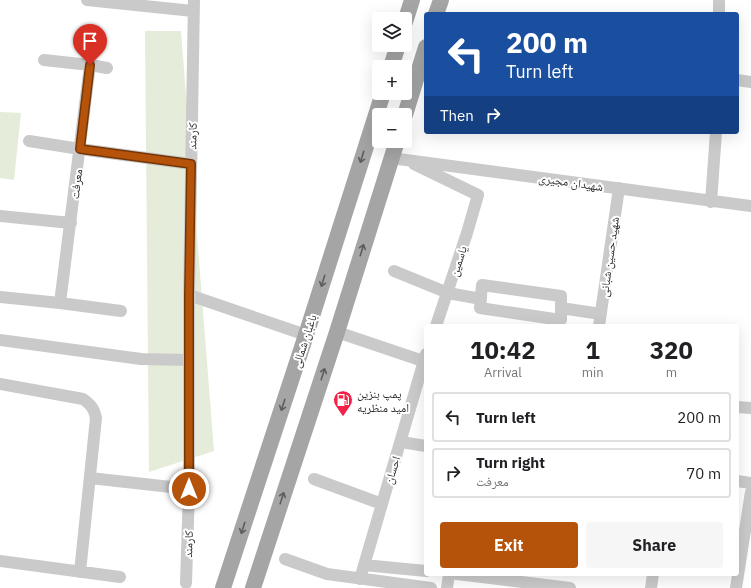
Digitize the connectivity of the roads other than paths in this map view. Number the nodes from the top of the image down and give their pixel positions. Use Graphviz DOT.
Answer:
graph roads {
  1 [pos="87,0"];
  2 [pos="412,0"];
  3 [pos="441,0"];
  4 [pos="719,0"];
  5 [pos="194,6"];
  6 [pos="408,12"];
  7 [pos="437,12"];
  8 [pos="719,12"];
  9 [pos="424,53"];
  10 [pos="44,60"];
  11 [pos="90,65"];
  12 [pos="107,68"];
  13 [pos="739,80"];
  14 [pos="751,82"];
  15 [pos="381,100"];
  16 [pos="407,108"];
  17 [pos="716,134"];
  18 [pos="30,141"];
  19 [pos="397,148"];
  20 [pos="80,149"];
  21 [pos="398,159"];
  22 [pos="191,164"];
  23 [pos="619,188"];
  24 [pos="711,201"];
  25 [pos="751,206"];
  26 [pos="0,216"];
  27 [pos="71,223"];
  28 [pos="394,271"];
  29 [pos="448,292"];
  30 [pos="189,295"];
  31 [pos="0,297"];
  32 [pos="481,299"];
  33 [pos="60,303"];
  34 [pos="561,308"];
  35 [pos="121,311"];
  36 [pos="600,320"];
  37 [pos="437,324"];
  38 [pos="337,332"];
  39 [pos="306,335"];
  40 [pos="0,340"];
  41 [pos="424,359"];
  42 [pos="189,360"];
  43 [pos="424,362"];
  44 [pos="0,384"];
  45 [pos="739,406"];
  46 [pos="751,408"];
  47 [pos="401,442"];
  48 [pos="424,446"];
  49 [pos="90,478"];
  50 [pos="314,479"];
  51 [pos="739,481"];
  52 [pos="751,483"];
  53 [pos="189,489"];
  54 [pos="751,492"];
  55 [pos="382,504"];
  56 [pos="285,559"];
  57 [pos="0,561"];
  58 [pos="364,565"];
  59 [pos="739,569"];
  60 [pos="424,571"];
  61 [pos="80,572"];
  62 [pos="449,576"];
  63 [pos="473,576"];
  64 [pos="653,576"];
  65 [pos="738,576"];
  66 [pos="120,577"];
  67 [pos="360,579"];
  68 [pos="186,583"];
  69 [pos="223,588"];
  70 [pos="253,588"];
  71 [pos="431,588"];
  72 [pos="448,588"];
  73 [pos="570,588"];
  74 [pos="651,588"];
  75 [pos="736,588"];
  1 -- 5 [label="street"];
  2 -- 6 [label="main road"];
  3 -- 7 [label="main road"];
  4 -- 8 [label="street"];
  5 -- 22 [label="street, کارمند"];
  9 -- 16 [label="main road"];
  10 -- 11 [label="street"];
  11 -- 12 [label="street"];
  11 -- 20 [label="street, معرفت"];
  13 -- 14 [label="street"];
  15 -- 39 [label="main road, باغبان شمالی, one-way"];
  17 -- 24 [label="street"];
  18 -- 20 [label="street"];
  19 -- 21 [label="main road"];
  20 -- 22 [label="street"];
  20 -- 27 [label="street, معرفت"];
  21 -- 23 [label="street, شهیدان مجیری"];
  21 -- 29 [label="street, یاسمین"];
  38 -- 21 [label="main road, one-way"];
  22 -- 30 [label="street, کارمند"];
  23 -- 24 [label="street, شهیدان مجیری"];
  23 -- 36 [label="street, شهید حسین شبانی"];
  24 -- 25 [label="street, شهیدان مجیری"];
  26 -- 27 [label="street"];
  27 -- 33 [label="street, معرفت"];
  28 -- 29 [label="street"];
  29 -- 32 [label="street"];
  29 -- 37 [label="street, یاسمین"];
  30 -- 39 [label="street"];
  30 -- 42 [label="street, کارمند"];
  31 -- 33 [label="street"];
  32 -- 34 [label="street"];
  32 -- 34 [label="street"];
  33 -- 35 [label="street"];
  34 -- 36 [label="street"];
  38 -- 41 [label="street"];
  70 -- 38 [label="main road, one-way"];
  39 -- 69 [label="main road, باغبان شمالی, one-way"];
  40 -- 42 [label="street"];
  42 -- 53 [label="street, کارمند"];
  43 -- 47 [label="street, احسان"];
  44 -- 49 [label="street"];
  45 -- 46 [label="street"];
  47 -- 48 [label="street"];
  47 -- 55 [label="street, احسان"];
  49 -- 53 [label="street"];
  49 -- 61 [label="street"];
  50 -- 55 [label="street"];
  51 -- 52 [label="street"];
  53 -- 68 [label="street, کارمند"];
  54 -- 59 [label="street"];
  55 -- 58 [label="street, احسان"];
  56 -- 67 [label="street"];
  57 -- 61 [label="street"];
  58 -- 60 [label="street"];
  58 -- 67 [label="street, احسان"];
  61 -- 66 [label="street"];
  62 -- 72 [label="street"];
  63 -- 73 [label="street"];
  64 -- 74 [label="street"];
  65 -- 75 [label="street"];
  67 -- 71 [label="street"];
}
